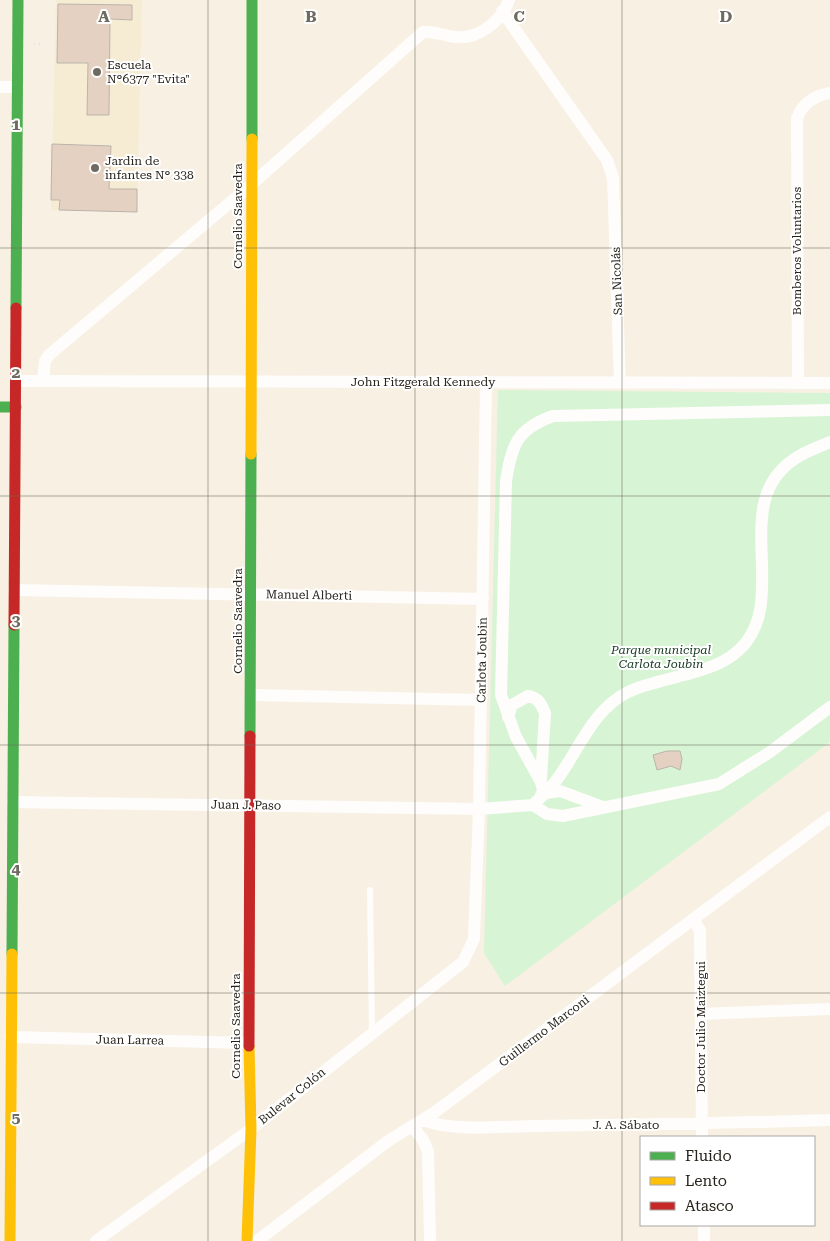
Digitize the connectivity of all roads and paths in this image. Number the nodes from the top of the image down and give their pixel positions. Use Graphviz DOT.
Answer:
graph roads {
  1 [pos="18,0"];
  2 [pos="252,0"];
  3 [pos="509,0"];
  4 [pos="502,11"];
  5 [pos="29,44"];
  6 [pos="44,44"];
  7 [pos="0,87"];
  8 [pos="18,87"];
  9 [pos="830,93"];
  10 [pos="252,184"];
  11 [pos="16,381"];
  12 [pos="43,381"];
  13 [pos="252,382"];
  14 [pos="486,382"];
  15 [pos="620,383"];
  16 [pos="798,383"];
  17 [pos="830,383"];
  18 [pos="0,407"];
  19 [pos="16,407"];
  20 [pos="830,410"];
  21 [pos="830,442"];
  22 [pos="14,590"];
  23 [pos="251,594"];
  24 [pos="483,599"];
  25 [pos="251,695"];
  26 [pos="481,700"];
  27 [pos="830,707"];
  28 [pos="508,717"];
  29 [pos="540,794"];
  30 [pos="6,802"];
  31 [pos="251,805"];
  32 [pos="605,808"];
  33 [pos="479,809"];
  34 [pos="830,817"];
  35 [pos="370,890"];
  36 [pos="693,920"];
  37 [pos="474,939"];
  38 [pos="830,1009"];
  39 [pos="700,1014"];
  40 [pos="372,1032"];
  41 [pos="12,1037"];
  42 [pos="249,1043"];
  43 [pos="830,1120"];
  44 [pos="418,1123"];
  45 [pos="251,1129"];
  46 [pos="702,1131"];
  47 [pos="5,1180"];
  48 [pos="704,1226"];
  49 [pos="10,1241"];
  50 [pos="96,1241"];
  51 [pos="247,1241"];
  52 [pos="257,1241"];
  53 [pos="430,1241"];
  54 [pos="704,1241"];
  1 -- 8 [label="main road"];
  2 -- 10 [label="main road, Cornelio Saavedra"];
  3 -- 4 [label="street"];
  4 -- 10 [label="street"];
  4 -- 15 [label="street, San Nicolás"];
  5 -- 6 [label="path"];
  7 -- 8 [label="street"];
  8 -- 11 [label="main road"];
  9 -- 16 [label="street, Bomberos Voluntarios"];
  10 -- 12 [label="street"];
  10 -- 13 [label="main road, Cornelio Saavedra"];
  11 -- 12 [label="street, John Fitzgerald Kennedy"];
  11 -- 19 [label="main road"];
  12 -- 13 [label="street, John Fitzgerald Kennedy"];
  13 -- 14 [label="street, John Fitzgerald Kennedy"];
  13 -- 23 [label="main road, Cornelio Saavedra"];
  14 -- 15 [label="street, John Fitzgerald Kennedy"];
  14 -- 24 [label="street, Carlota Joubin"];
  15 -- 16 [label="street, John Fitzgerald Kennedy"];
  16 -- 17 [label="street, John Fitzgerald Kennedy"];
  18 -- 19 [label="main road"];
  19 -- 22 [label="main road"];
  20 -- 28 [label="street"];
  21 -- 29 [label="street"];
  22 -- 23 [label="street, Manuel Alberti"];
  22 -- 30 [label="main road"];
  23 -- 24 [label="street, Manuel Alberti"];
  23 -- 25 [label="main road, Cornelio Saavedra"];
  24 -- 26 [label="street, Carlota Joubin"];
  25 -- 26 [label="street"];
  25 -- 31 [label="main road, Cornelio Saavedra"];
  26 -- 33 [label="street, Carlota Joubin"];
  27 -- 32 [label="street"];
  28 -- 29 [label="street"];
  28 -- 29 [label="street"];
  29 -- 32 [label="street, Juan J. Paso"];
  29 -- 32 [label="street"];
  29 -- 33 [label="street, Juan J. Paso"];
  30 -- 31 [label="street, Juan J. Paso"];
  30 -- 41 [label="main road"];
  31 -- 33 [label="street, Juan J. Paso"];
  31 -- 42 [label="main road, Cornelio Saavedra"];
  33 -- 37 [label="street, Carlota Joubin"];
  34 -- 36 [label="street, Guillermo Marconi"];
  35 -- 40 [label="lane"];
  36 -- 39 [label="street, Doctor Julio Maiztegui"];
  36 -- 44 [label="street, Guillermo Marconi"];
  37 -- 40 [label="street, Bulevar Colón"];
  38 -- 39 [label="street"];
  39 -- 46 [label="street, Doctor Julio Maiztegui"];
  40 -- 45 [label="street, Bulevar Colón"];
  41 -- 42 [label="street, Juan Larrea"];
  41 -- 47 [label="main road"];
  42 -- 45 [label="main road, Cornelio Saavedra"];
  43 -- 46 [label="street, J. A. Sábato"];
  44 -- 46 [label="street, J. A. Sábato"];
  44 -- 52 [label="street, Guillermo Marconi"];
  44 -- 53 [label="street"];
  45 -- 50 [label="street, Bulevar Colón"];
  45 -- 51 [label="main road, Cornelio Saavedra"];
  47 -- 49 [label="main road"];
  48 -- 54 [label="street"];
}
